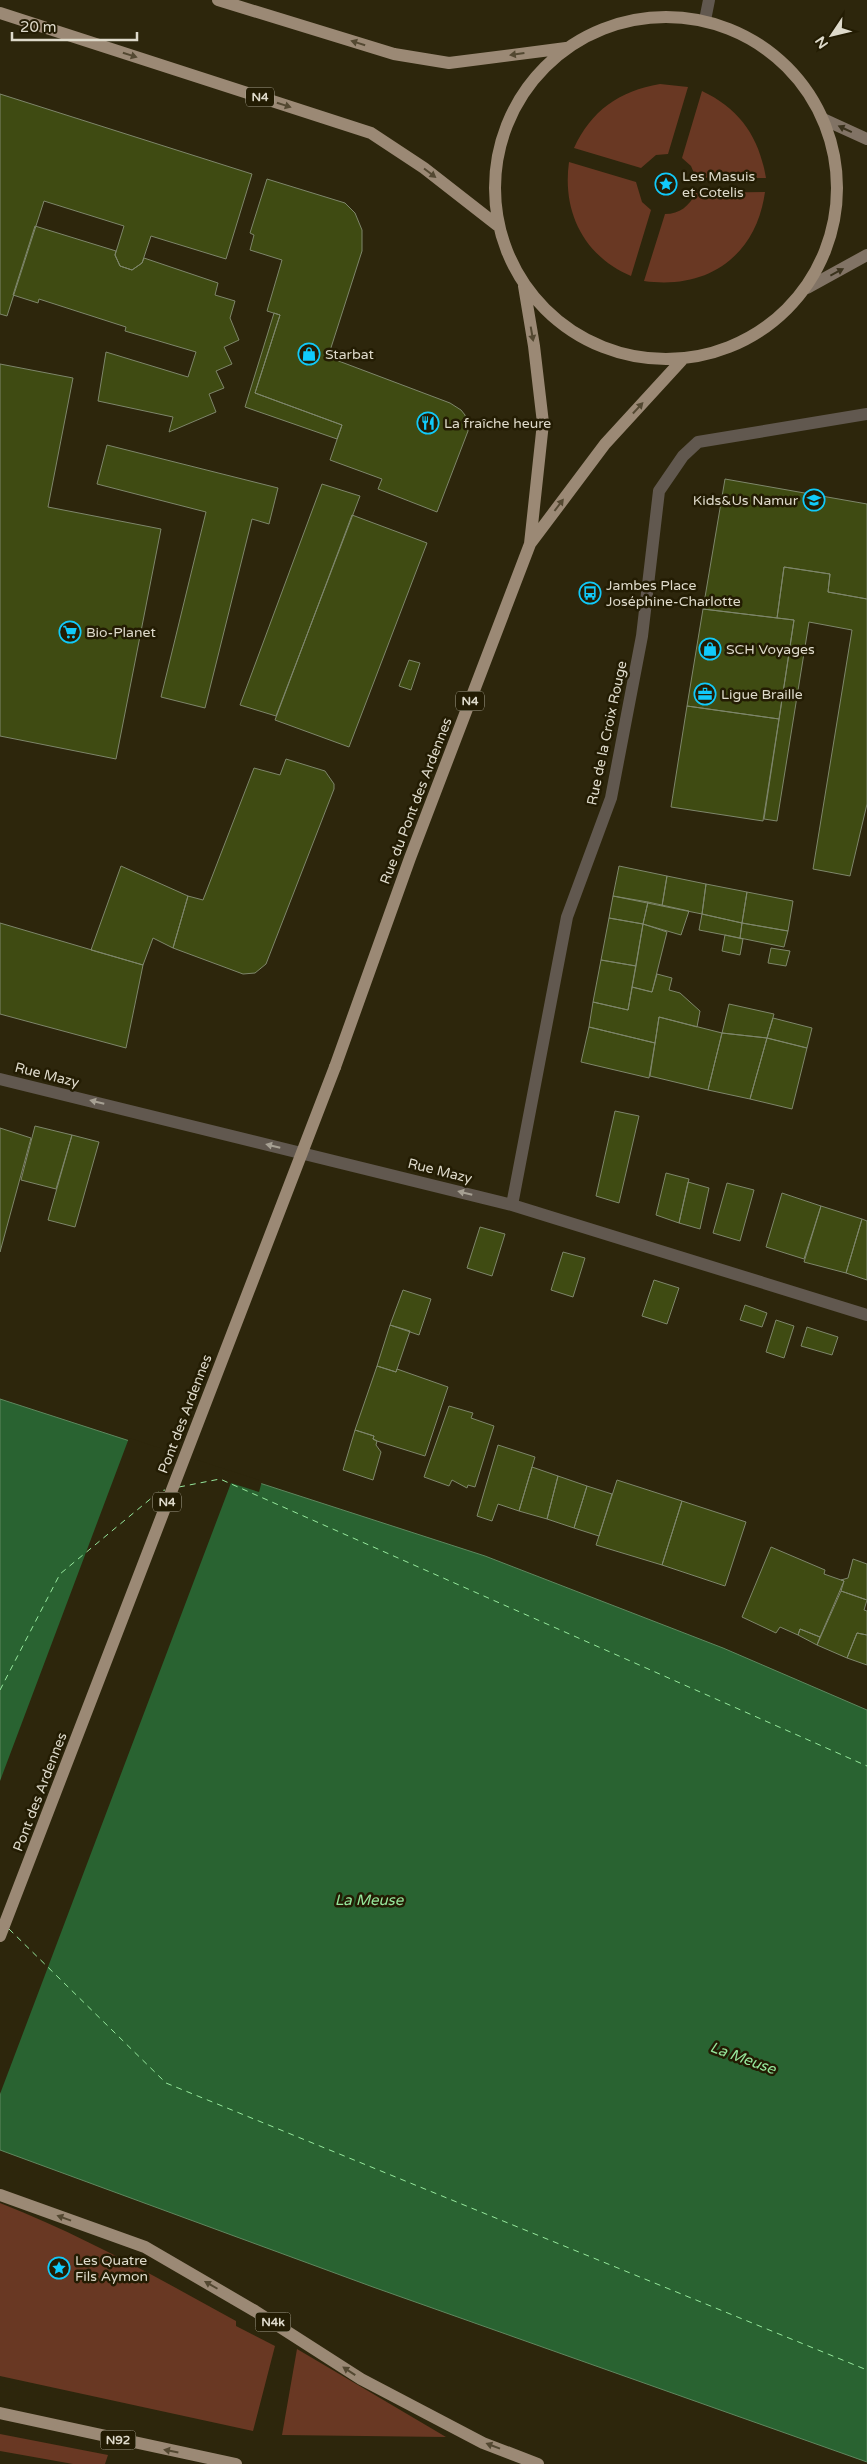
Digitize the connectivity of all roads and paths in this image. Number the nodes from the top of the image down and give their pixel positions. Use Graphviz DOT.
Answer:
graph roads {
  1 [pos="218,0"];
  2 [pos="709,0"];
  3 [pos="0,13"];
  4 [pos="704,20"];
  5 [pos="566,48"];
  6 [pos="823,118"];
  7 [pos="867,139"];
  8 [pos="497,225"];
  9 [pos="867,256"];
  10 [pos="524,286"];
  11 [pos="807,288"];
  12 [pos="682,360"];
  13 [pos="867,414"];
  14 [pos="530,544"];
  15 [pos="355,1014"];
  16 [pos="0,1079"];
  17 [pos="512,1205"];
  18 [pos="867,1315"];
  19 [pos="0,1936"];
  20 [pos="0,2195"];
  21 [pos="0,2413"];
  22 [pos="236,2464"];
  23 [pos="538,2464"];
  5 -- 1 [label="main road, one-way"];
  2 -- 4 [label="street"];
  3 -- 8 [label="main road, N4, one-way"];
  4 -- 5 [label="main road"];
  4 -- 6 [label="main road"];
  5 -- 8 [label="main road"];
  7 -- 6 [label="main road, one-way"];
  6 -- 11 [label="main road"];
  8 -- 10 [label="main road"];
  11 -- 9 [label="main road, one-way"];
  10 -- 12 [label="main road"];
  10 -- 14 [label="main road, Rue du Pont des Ardennes / N4, one-way"];
  11 -- 12 [label="main road"];
  14 -- 12 [label="main road, Rue du Pont des Ardennes / N4, one-way"];
  13 -- 17 [label="street, Rue de la Croix Rouge"];
  14 -- 15 [label="main road, Rue du Pont des Ardennes / N4"];
  15 -- 19 [label="main road, Pont des Ardennes / N4, bridge"];
  17 -- 16 [label="street, Rue Mazy, one-way"];
  17 -- 18 [label="street, Rue Mazy"];
  23 -- 20 [label="main road, N4k, one-way"];
  22 -- 21 [label="main road, N92, one-way"];
}
